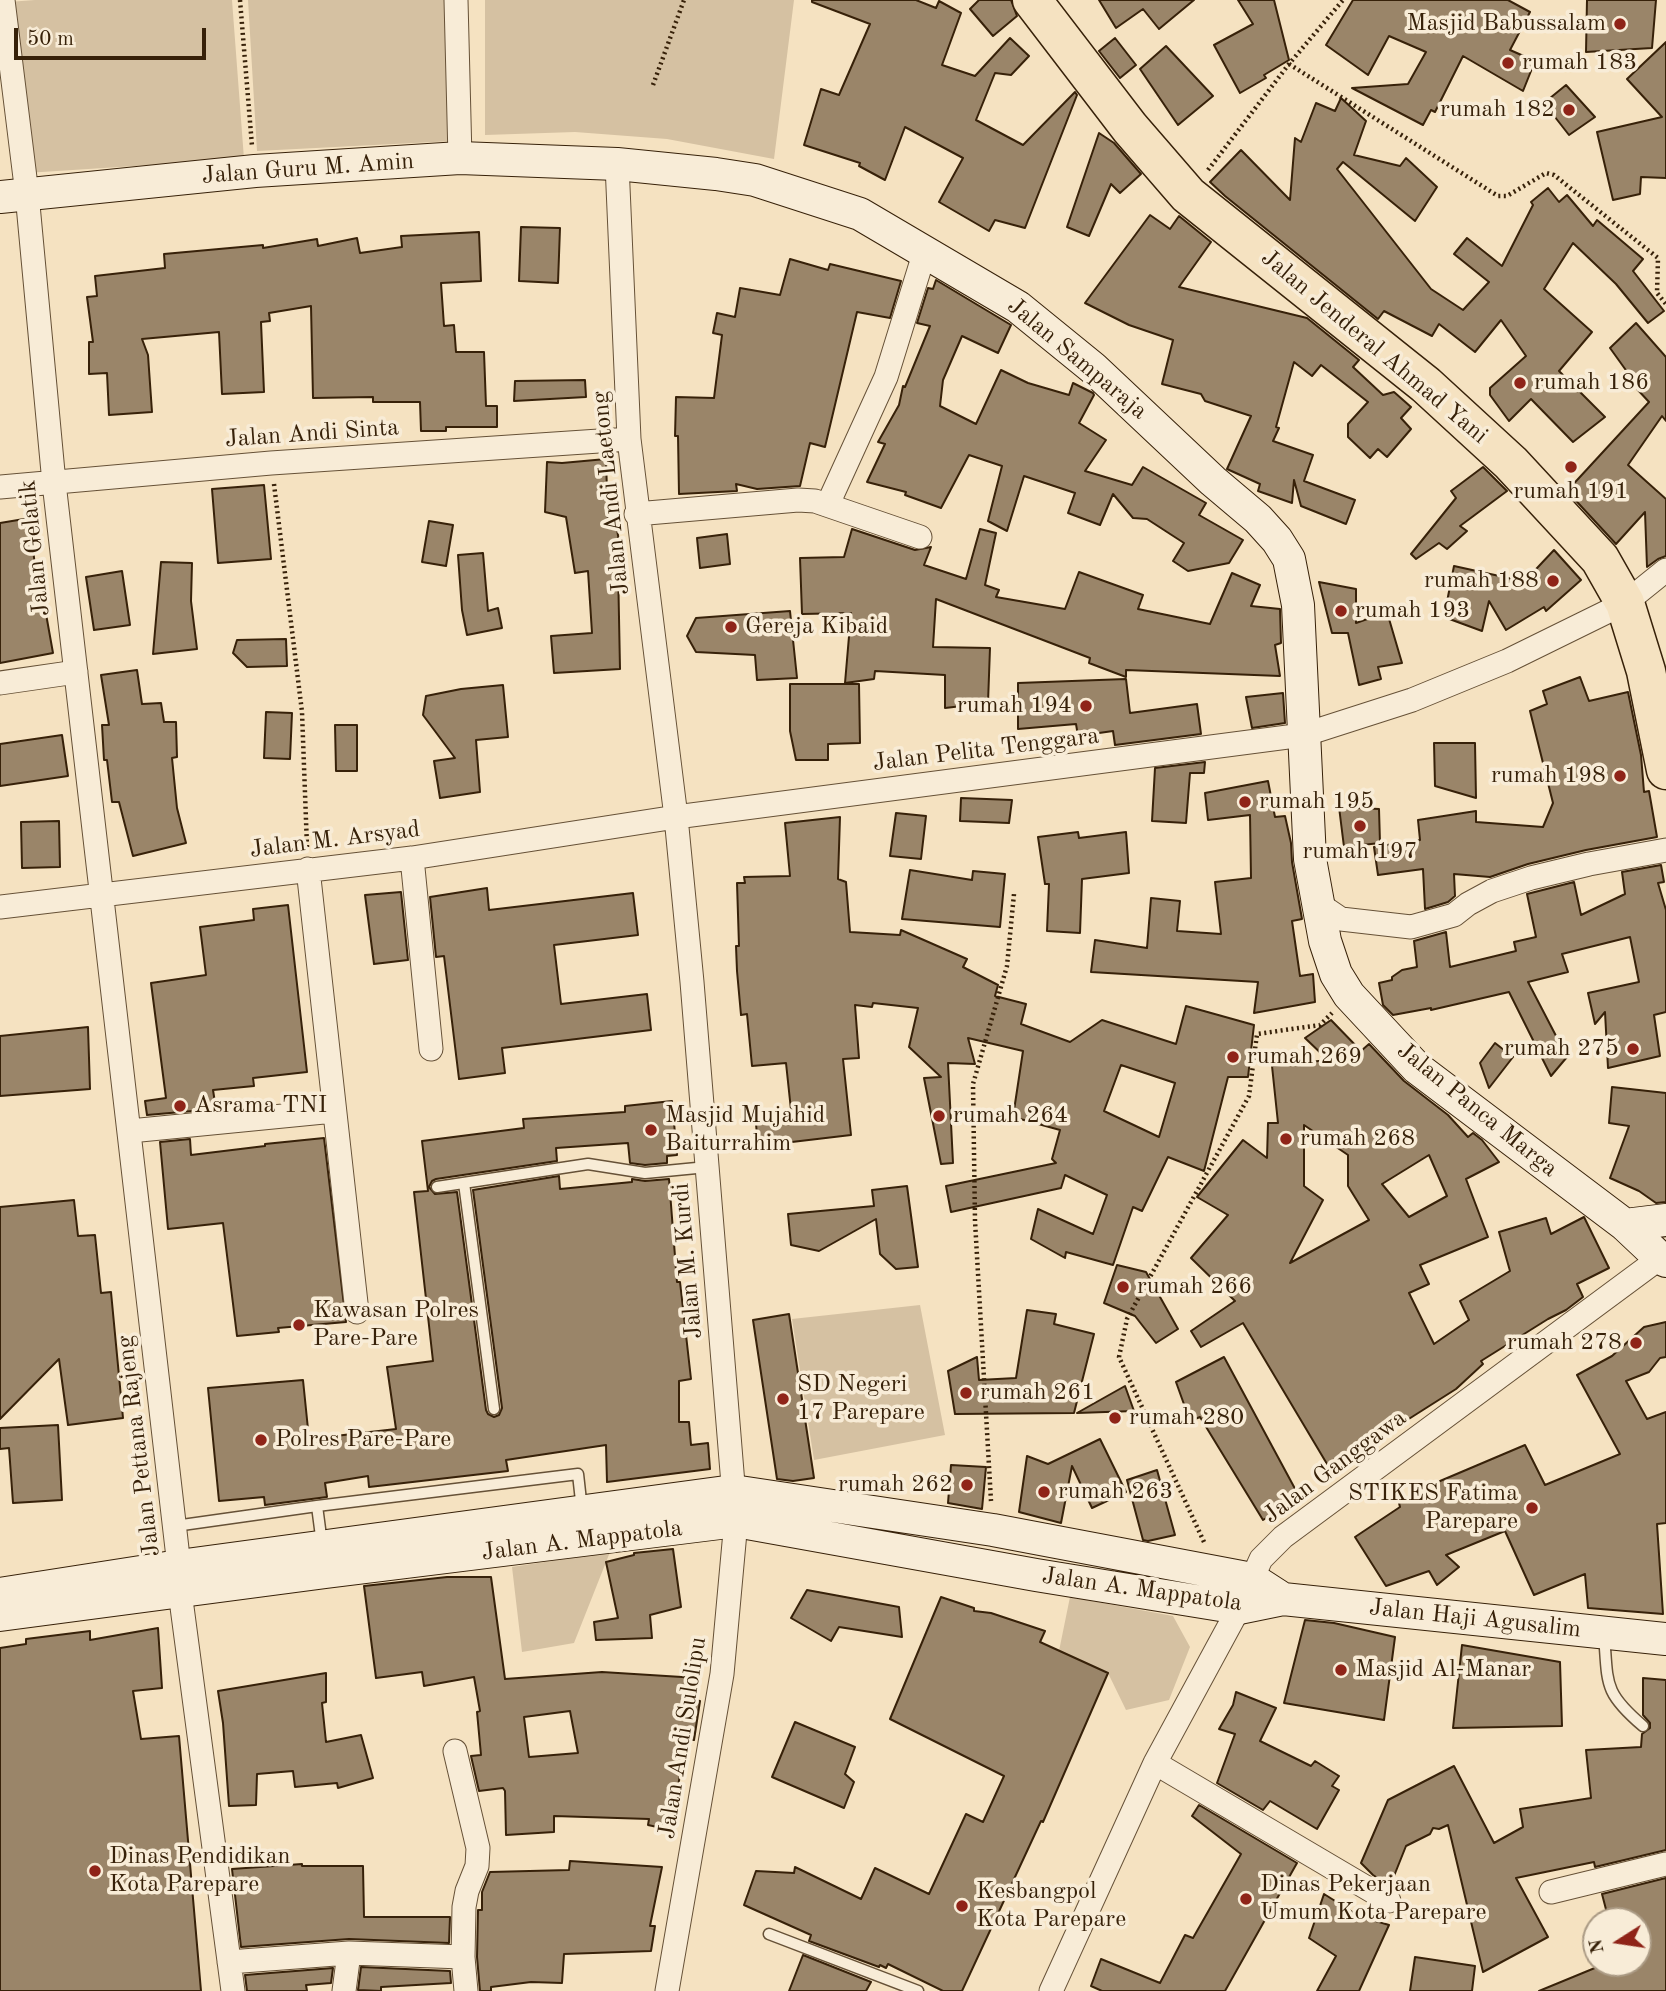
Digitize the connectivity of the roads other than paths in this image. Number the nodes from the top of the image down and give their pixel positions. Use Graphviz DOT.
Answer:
graph roads {
  1 [pos="3,0"];
  2 [pos="456,0"];
  3 [pos="1032,0"];
  4 [pos="460,158"];
  5 [pos="617,163"];
  6 [pos="13,195"];
  7 [pos="925,251"];
  8 [pos="629,439"];
  9 [pos="54,483"];
  10 [pos="0,487"];
  11 [pos="828,504"];
  12 [pos="636,514"];
  13 [pos="919,537"];
  14 [pos="1666,570"];
  15 [pos="1625,603"];
  16 [pos="76,673"];
  17 [pos="0,683"];
  18 [pos="1303,735"];
  19 [pos="1666,770"];
  20 [pos="676,817"];
  21 [pos="1666,850"];
  22 [pos="412,858"];
  23 [pos="308,869"];
  24 [pos="101,895"];
  25 [pos="1316,902"];
  26 [pos="0,907"];
  27 [pos="431,1049"];
  28 [pos="334,1111"];
  29 [pos="130,1131"];
  30 [pos="707,1167"];
  31 [pos="464,1183"];
  32 [pos="437,1187"];
  33 [pos="1666,1220"];
  34 [pos="1625,1225"];
  35 [pos="1663,1259"];
  36 [pos="357,1312"];
  37 [pos="494,1409"];
  38 [pos="317,1506"];
  39 [pos="735,1506"];
  40 [pos="582,1510"];
  41 [pos="175,1526"];
  42 [pos="587,1541"];
  43 [pos="324,1559"];
  44 [pos="180,1579"];
  45 [pos="1252,1579"];
  46 [pos="0,1594"];
  47 [pos="1283,1599"];
  48 [pos="1239,1608"];
  49 [pos="0,1615"];
  50 [pos="1604,1633"];
  51 [pos="1666,1639"];
  52 [pos="1643,1727"];
  53 [pos="455,1751"];
  54 [pos="1155,1763"];
  55 [pos="1666,1864"];
  56 [pos="1551,1892"];
  57 [pos="1389,1901"];
  58 [pos="769,1934"];
  59 [pos="348,1953"];
  60 [pos="463,1957"];
  61 [pos="229,1962"];
  62 [pos="233,1991"];
  63 [pos="344,1991"];
  64 [pos="466,1991"];
  65 [pos="667,1991"];
  66 [pos="918,1991"];
  67 [pos="1051,1991"];
  1 -- 6 [label="street, Jalan Gelatik"];
  2 -- 4 [label="street"];
  3 -- 15 [label="highway, Jalan Jenderal Ahmad Yani"];
  4 -- 5 [label="street, Jalan Guru M. Amin"];
  4 -- 6 [label="street, Jalan Guru M. Amin"];
  5 -- 7 [label="street, Jalan Samparaja"];
  5 -- 8 [label="street, Jalan Andi Laetong"];
  6 -- 9 [label="street, Jalan Gelatik"];
  7 -- 11 [label="street"];
  7 -- 18 [label="street, Jalan Samparaja"];
  8 -- 9 [label="street, Jalan Andi Sinta"];
  8 -- 12 [label="street, Jalan Andi Laetong"];
  9 -- 10 [label="street, Jalan Andi Sinta"];
  9 -- 16 [label="street, Jalan Gelatik"];
  11 -- 12 [label="street"];
  11 -- 13 [label="street"];
  12 -- 20 [label="street, Jalan Andi Laetong"];
  14 -- 15 [label="street, Jalan Pelita Tenggara"];
  15 -- 18 [label="street, Jalan Pelita Tenggara"];
  15 -- 19 [label="highway, Jalan Jenderal Ahmad Yani"];
  16 -- 17 [label="street"];
  16 -- 24 [label="street, Jalan Gelatik"];
  18 -- 20 [label="street, Jalan Pelita Tenggara"];
  18 -- 25 [label="street, Jalan Panca Marga"];
  20 -- 22 [label="street, Jalan M. Arsyad"];
  20 -- 30 [label="street, Jalan M. Kurdi"];
  21 -- 25 [label="street"];
  22 -- 23 [label="street, Jalan M. Arsyad"];
  22 -- 27 [label="street"];
  23 -- 24 [label="street, Jalan M. Arsyad"];
  23 -- 28 [label="street"];
  24 -- 26 [label="street, Jalan M. Arsyad"];
  24 -- 29 [label="street, Jalan Pettana Rajeng"];
  25 -- 34 [label="street, Jalan Panca Marga"];
  28 -- 29 [label="street"];
  28 -- 36 [label="street"];
  29 -- 41 [label="street, Jalan Pettana Rajeng"];
  30 -- 31 [label="lane"];
  30 -- 39 [label="street, Jalan M. Kurdi"];
  31 -- 32 [label="lane"];
  31 -- 37 [label="lane"];
  33 -- 34 [label="street"];
  34 -- 35 [label="street, Jalan Panca Marga"];
  35 -- 45 [label="street, Jalan Ganggawa"];
  38 -- 40 [label="lane"];
  38 -- 41 [label="lane"];
  38 -- 43 [label="lane"];
  39 -- 40 [label="street, Jalan A. Mappatola"];
  39 -- 42 [label="street, Jalan A. Mappatola"];
  39 -- 45 [label="street, Jalan A. Mappatola"];
  39 -- 48 [label="street, Jalan A. Mappatola"];
  39 -- 65 [label="street, Jalan Andi Sulolipu"];
  40 -- 42 [label="street"];
  40 -- 43 [label="street, Jalan A. Mappatola"];
  41 -- 44 [label="street, Jalan Pettana Rajeng"];
  42 -- 43 [label="street, Jalan A. Mappatola"];
  43 -- 44 [label="street, Jalan A. Mappatola"];
  44 -- 46 [label="street, Jalan A. Mappatola"];
  44 -- 49 [label="street, Jalan A. Mappatola"];
  44 -- 61 [label="street, Jalan Pettana Rajeng"];
  45 -- 47 [label="street, Jalan A. Mappatola"];
  45 -- 48 [label="street, Jalan Ganggawa"];
  47 -- 48 [label="street, Jalan A. Mappatola"];
  47 -- 50 [label="street, Jalan Haji Agusalim"];
  48 -- 54 [label="street, Jalan Ganggawa"];
  50 -- 51 [label="street, Jalan Haji Agusalim"];
  50 -- 52 [label="lane"];
  53 -- 60 [label="street"];
  54 -- 57 [label="street"];
  54 -- 67 [label="street, Jalan Ganggawa"];
  55 -- 56 [label="street"];
  58 -- 66 [label="lane"];
  59 -- 60 [label="street"];
  59 -- 61 [label="street"];
  59 -- 63 [label="street"];
  60 -- 64 [label="street"];
  61 -- 62 [label="street, Jalan Pettana Rajeng"];
}
